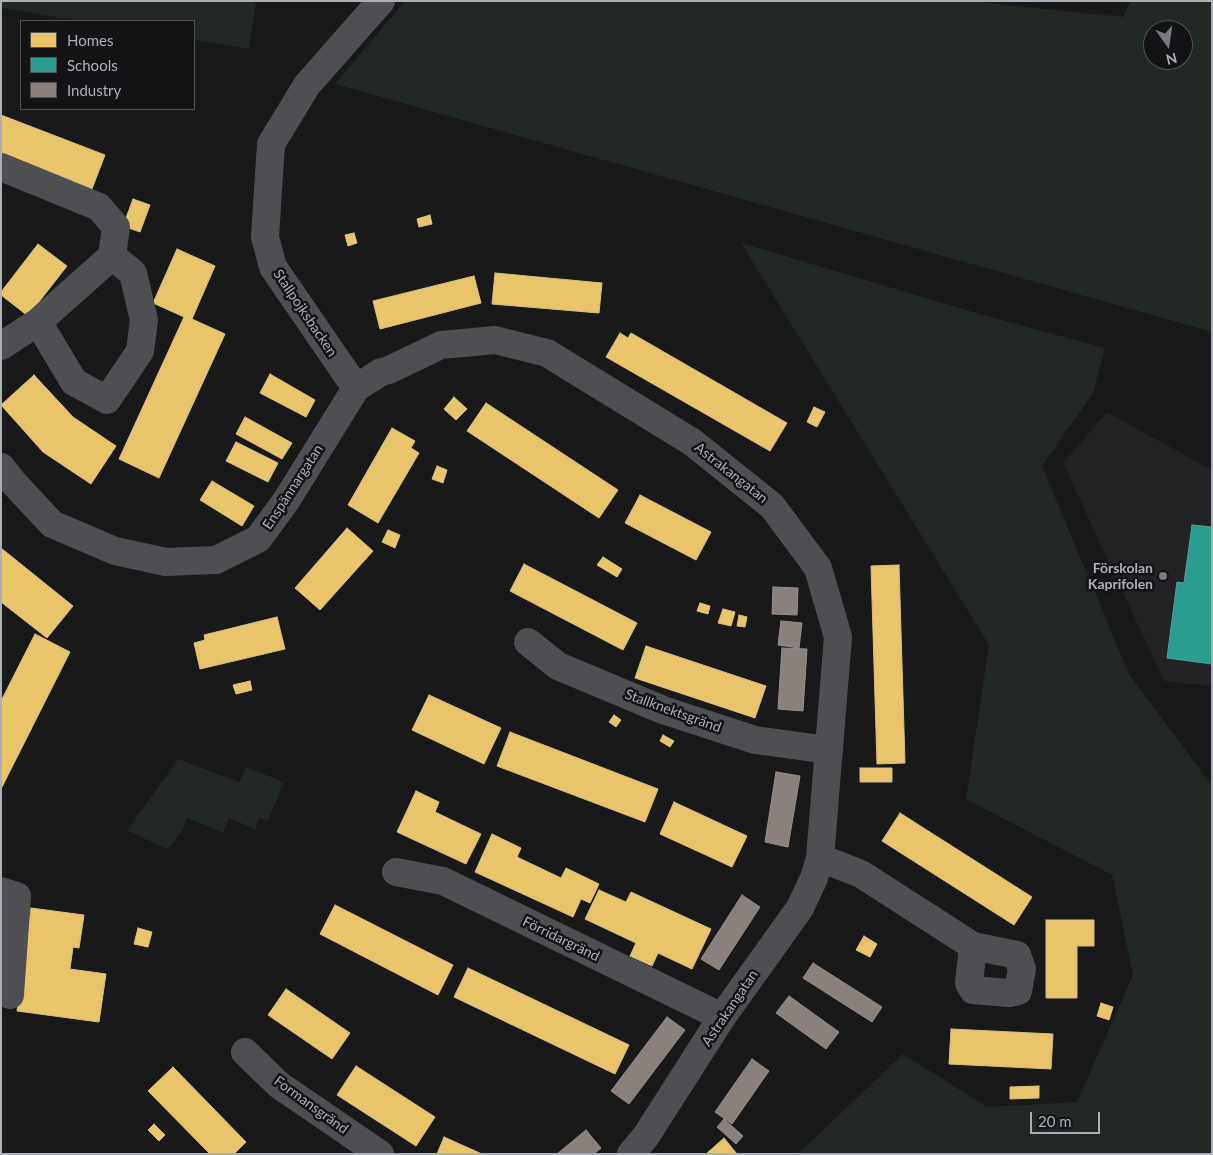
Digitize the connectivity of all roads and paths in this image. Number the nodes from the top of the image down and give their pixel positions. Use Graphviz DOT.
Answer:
graph roads {
  1 [pos="381,1"];
  2 [pos="1,168"];
  3 [pos="112,256"];
  4 [pos="38,322"];
  5 [pos="1,346"];
  6 [pos="356,388"];
  7 [pos="1,467"];
  8 [pos="528,642"];
  9 [pos="829,750"];
  10 [pos="820,858"];
  11 [pos="396,872"];
  12 [pos="1,891"];
  13 [pos="973,946"];
  14 [pos="10,995"];
  15 [pos="722,1017"];
  16 [pos="245,1052"];
  17 [pos="380,1154"];
  18 [pos="632,1154"];
  1 -- 6 [label="street, Stallpojksbacken"];
  2 -- 3 [label="street"];
  3 -- 4 [label="street"];
  3 -- 4 [label="street"];
  4 -- 5 [label="street"];
  6 -- 7 [label="street, Enspännargatan"];
  6 -- 9 [label="street, Astrakangatan"];
  8 -- 9 [label="street, Stallknektsgränd"];
  9 -- 10 [label="street, Astrakangatan"];
  10 -- 13 [label="street"];
  10 -- 15 [label="street, Astrakangatan"];
  11 -- 15 [label="street, Förridargränd"];
  12 -- 14 [label="street"];
  15 -- 18 [label="street, Astrakangatan"];
  16 -- 17 [label="street, Formansgränd"];
}
